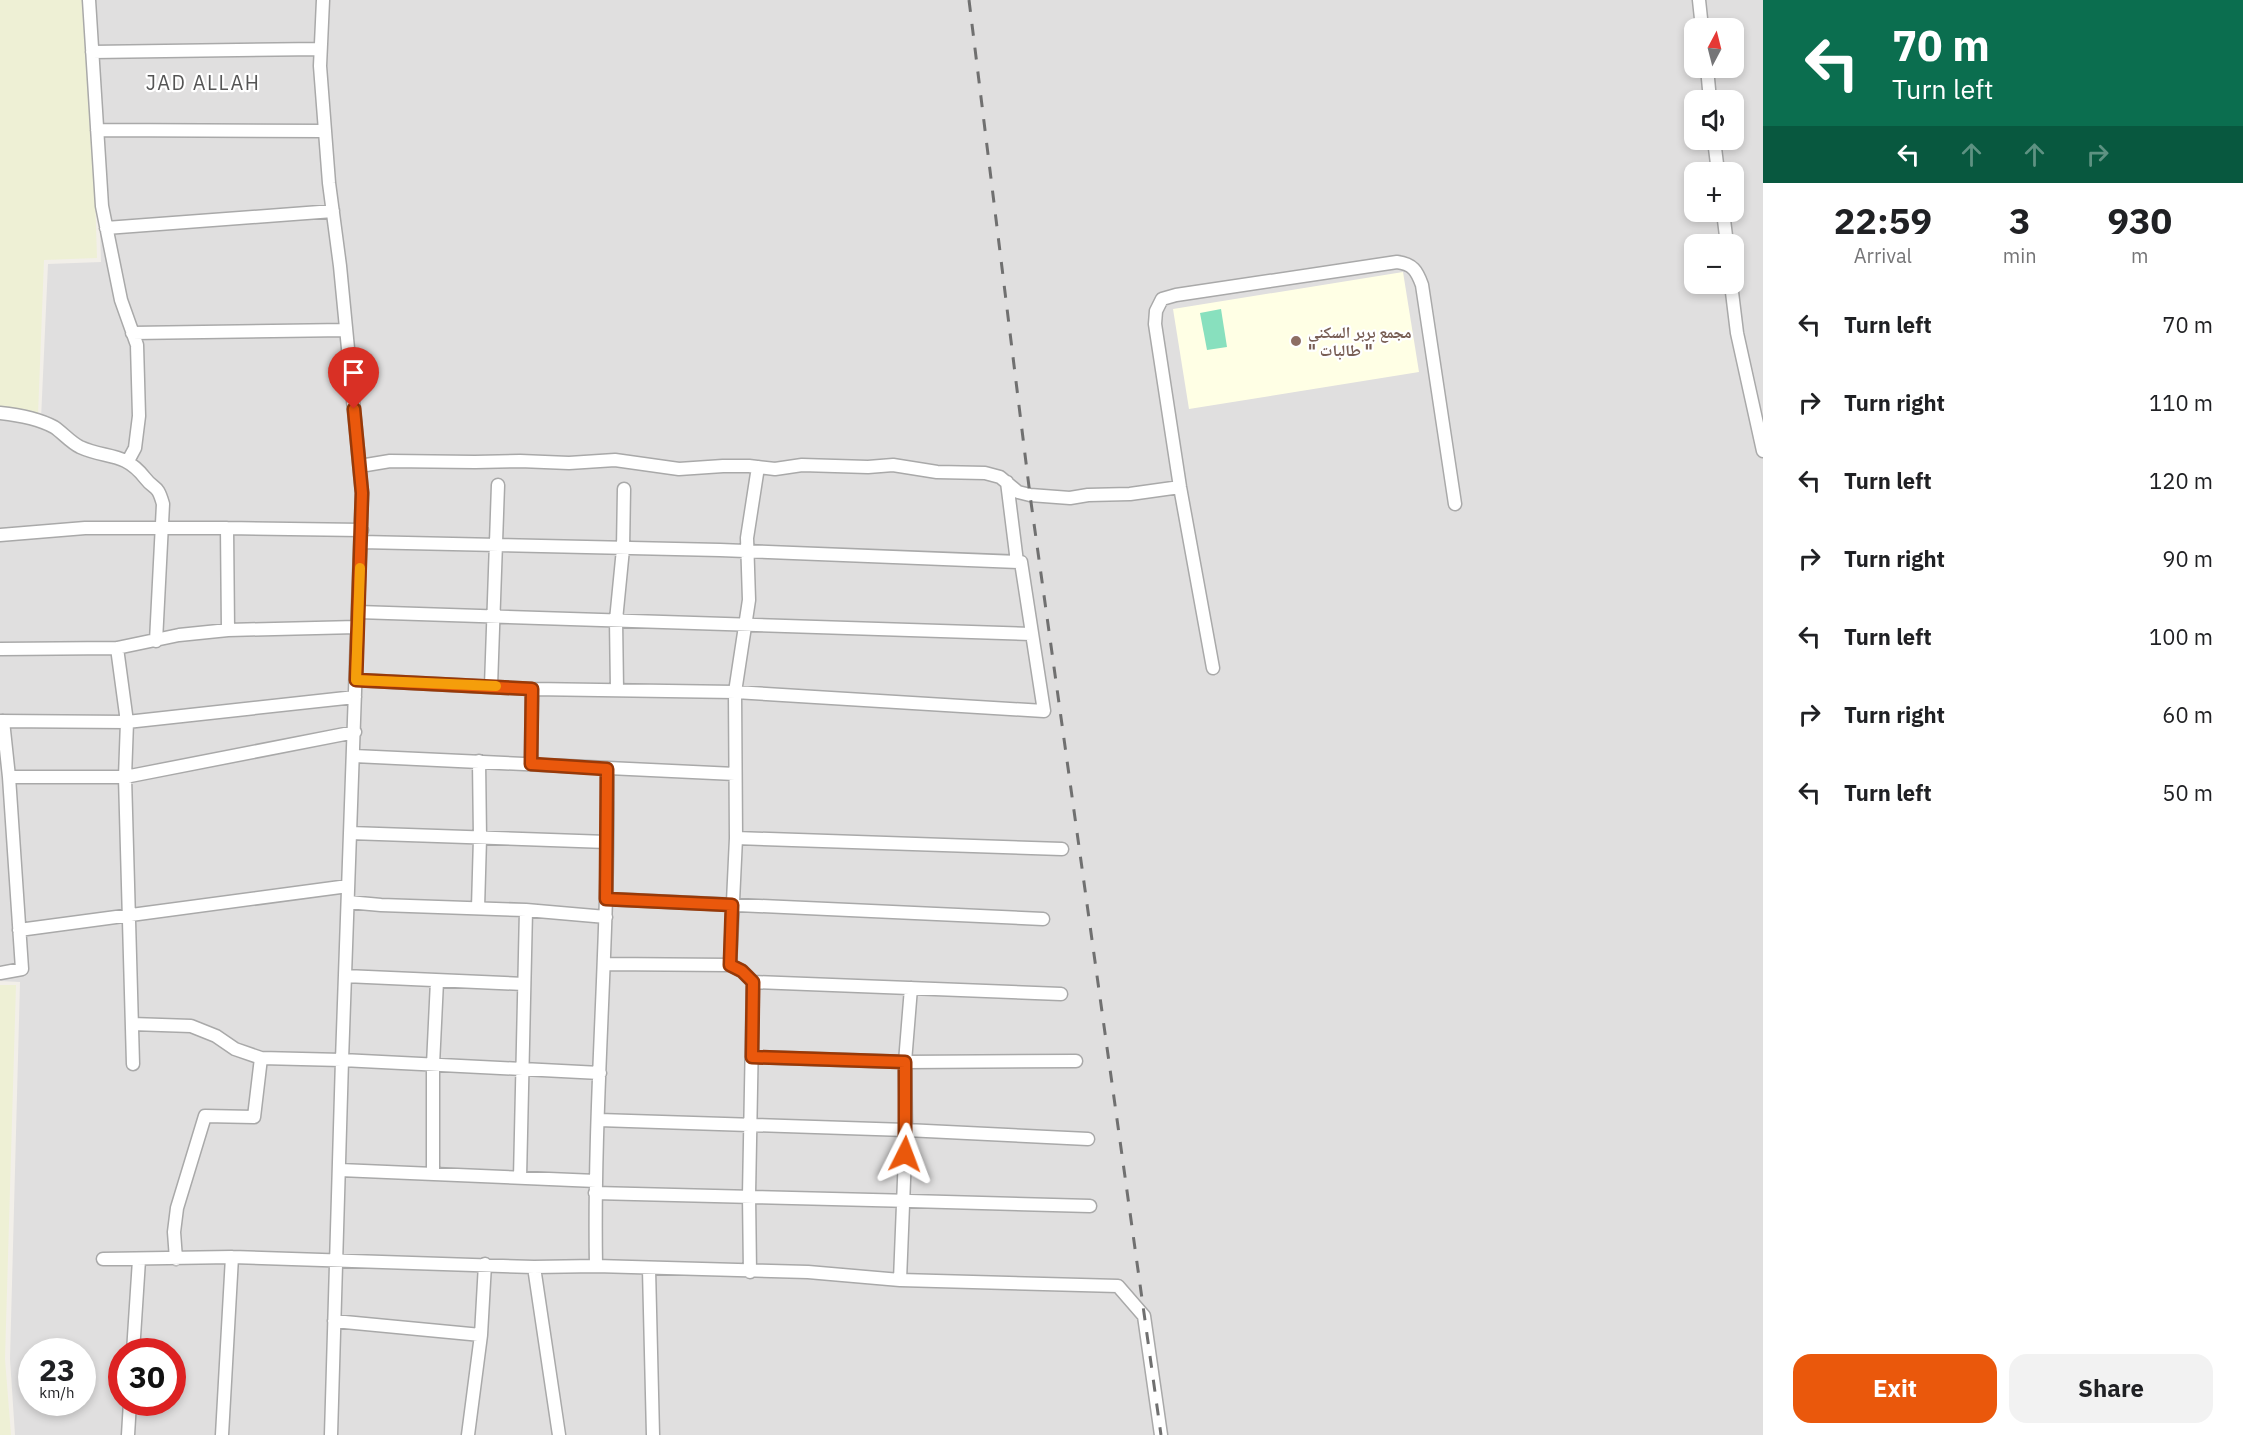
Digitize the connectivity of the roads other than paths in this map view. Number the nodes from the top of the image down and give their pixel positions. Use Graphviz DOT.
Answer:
graph roads {
  1 [pos="89,0"];
  2 [pos="323,0"];
  3 [pos="1700,0"];
  4 [pos="1701,18"];
  5 [pos="321,49"];
  6 [pos="92,51"];
  7 [pos="97,129"];
  8 [pos="325,131"];
  9 [pos="333,211"];
  10 [pos="106,228"];
  11 [pos="1732,294"];
  12 [pos="346,330"];
  13 [pos="132,333"];
  14 [pos="0,412"];
  15 [pos="1763,451"];
  16 [pos="128,461"];
  17 [pos="360,465"];
  18 [pos="758,467"];
  19 [pos="1007,482"];
  20 [pos="498,485"];
  21 [pos="1180,487"];
  22 [pos="624,489"];
  23 [pos="1455,504"];
  24 [pos="226,528"];
  25 [pos="160,529"];
  26 [pos="0,535"];
  27 [pos="361,536"];
  28 [pos="496,546"];
  29 [pos="622,549"];
  30 [pos="747,552"];
  31 [pos="1017,562"];
  32 [pos="358,612"];
  33 [pos="493,616"];
  34 [pos="616,620"];
  35 [pos="746,624"];
  36 [pos="357,627"];
  37 [pos="228,630"];
  38 [pos="1031,634"];
  39 [pos="156,641"];
  40 [pos="117,648"];
  41 [pos="0,649"];
  42 [pos="1213,668"];
  43 [pos="356,680"];
  44 [pos="491,686"];
  45 [pos="532,689"];
  46 [pos="617,690"];
  47 [pos="735,692"];
  48 [pos="355,697"];
  49 [pos="2,721"];
  50 [pos="127,722"];
  51 [pos="355,732"];
  52 [pos="354,756"];
  53 [pos="479,761"];
  54 [pos="531,764"];
  55 [pos="607,769"];
  56 [pos="735,774"];
  57 [pos="9,777"];
  58 [pos="125,777"];
  59 [pos="350,833"];
  60 [pos="480,838"];
  61 [pos="736,838"];
  62 [pos="607,842"];
  63 [pos="1062,849"];
  64 [pos="348,886"];
  65 [pos="606,899"];
  66 [pos="348,902"];
  67 [pos="732,905"];
  68 [pos="478,908"];
  69 [pos="526,910"];
  70 [pos="129,914"];
  71 [pos="606,917"];
  72 [pos="1043,919"];
  73 [pos="19,930"];
  74 [pos="604,964"];
  75 [pos="730,965"];
  76 [pos="0,973"];
  77 [pos="345,976"];
  78 [pos="437,981"];
  79 [pos="753,982"];
  80 [pos="524,984"];
  81 [pos="911,988"];
  82 [pos="1061,994"];
  83 [pos="132,1024"];
  84 [pos="752,1057"];
  85 [pos="261,1058"];
  86 [pos="342,1060"];
  87 [pos="1076,1061"];
  88 [pos="905,1062"];
  89 [pos="133,1064"];
  90 [pos="433,1065"];
  91 [pos="523,1070"];
  92 [pos="600,1073"];
  93 [pos="599,1120"];
  94 [pos="751,1126"];
  95 [pos="906,1130"];
  96 [pos="1088,1139"];
  97 [pos="340,1170"];
  98 [pos="433,1174"];
  99 [pos="520,1178"];
  100 [pos="595,1187"];
  101 [pos="749,1195"];
  102 [pos="902,1202"];
  103 [pos="1090,1206"];
  104 [pos="232,1257"];
  105 [pos="103,1258"];
  106 [pos="176,1259"];
  107 [pos="139,1260"];
  108 [pos="337,1260"];
  109 [pos="485,1264"];
  110 [pos="596,1266"];
  111 [pos="534,1267"];
  112 [pos="649,1269"];
  113 [pos="750,1272"];
  114 [pos="900,1280"];
  115 [pos="334,1321"];
  116 [pos="481,1335"];
  117 [pos="134,1338"];
  118 [pos="129,1416"];
  119 [pos="128,1435"];
  120 [pos="222,1435"];
  121 [pos="331,1435"];
  122 [pos="468,1435"];
  123 [pos="559,1435"];
  124 [pos="653,1435"];
  125 [pos="1161,1435"];
  1 -- 6 [label="street"];
  2 -- 5 [label="street"];
  3 -- 4 [label="street"];
  5 -- 6 [label="street"];
  5 -- 8 [label="street"];
  6 -- 7 [label="street"];
  7 -- 8 [label="street"];
  7 -- 10 [label="street"];
  8 -- 9 [label="street"];
  9 -- 10 [label="street"];
  9 -- 12 [label="street"];
  10 -- 13 [label="street"];
  11 -- 15 [label="street"];
  12 -- 13 [label="street"];
  12 -- 17 [label="street"];
  13 -- 16 [label="street"];
  14 -- 16 [label="street"];
  16 -- 25 [label="street"];
  17 -- 18 [label="street"];
  17 -- 27 [label="street"];
  18 -- 19 [label="street"];
  18 -- 30 [label="street"];
  19 -- 21 [label="street"];
  19 -- 31 [label="street"];
  20 -- 28 [label="street"];
  21 -- 23 [label="street"];
  21 -- 42 [label="street"];
  22 -- 29 [label="street"];
  24 -- 25 [label="street"];
  24 -- 27 [label="street"];
  24 -- 37 [label="street"];
  25 -- 26 [label="street"];
  25 -- 39 [label="street"];
  27 -- 28 [label="street"];
  27 -- 32 [label="street"];
  28 -- 29 [label="street"];
  28 -- 33 [label="street"];
  29 -- 30 [label="street"];
  29 -- 34 [label="street"];
  30 -- 31 [label="street"];
  30 -- 35 [label="street"];
  31 -- 38 [label="street"];
  32 -- 33 [label="street"];
  32 -- 36 [label="street"];
  33 -- 34 [label="street"];
  33 -- 44 [label="street"];
  34 -- 35 [label="street"];
  34 -- 46 [label="street"];
  35 -- 38 [label="street"];
  35 -- 47 [label="street"];
  36 -- 37 [label="street"];
  36 -- 43 [label="street"];
  37 -- 39 [label="street"];
  38 -- 47 [label="street"];
  39 -- 40 [label="street"];
  40 -- 41 [label="street"];
  40 -- 50 [label="street"];
  43 -- 44 [label="street"];
  43 -- 48 [label="street"];
  44 -- 45 [label="street"];
  45 -- 46 [label="street"];
  45 -- 54 [label="street"];
  46 -- 47 [label="street"];
  47 -- 56 [label="street"];
  48 -- 50 [label="street"];
  48 -- 51 [label="street"];
  49 -- 50 [label="street"];
  49 -- 57 [label="street"];
  50 -- 58 [label="street"];
  51 -- 52 [label="street"];
  51 -- 58 [label="street"];
  52 -- 53 [label="street"];
  52 -- 59 [label="street"];
  53 -- 54 [label="street"];
  53 -- 60 [label="street"];
  54 -- 55 [label="street"];
  55 -- 56 [label="street"];
  55 -- 62 [label="street"];
  56 -- 61 [label="street"];
  57 -- 58 [label="street"];
  57 -- 73 [label="street"];
  58 -- 70 [label="street"];
  59 -- 60 [label="street"];
  59 -- 64 [label="street"];
  60 -- 62 [label="street"];
  60 -- 68 [label="street"];
  61 -- 63 [label="street"];
  61 -- 67 [label="street"];
  62 -- 65 [label="street"];
  64 -- 66 [label="street"];
  64 -- 70 [label="street"];
  65 -- 67 [label="street"];
  65 -- 71 [label="street"];
  66 -- 68 [label="street"];
  66 -- 77 [label="street"];
  67 -- 72 [label="street"];
  67 -- 75 [label="street"];
  68 -- 69 [label="street"];
  69 -- 71 [label="street"];
  69 -- 80 [label="street"];
  70 -- 73 [label="street"];
  70 -- 83 [label="street"];
  71 -- 74 [label="street"];
  73 -- 76 [label="street"];
  74 -- 75 [label="street"];
  74 -- 92 [label="street"];
  75 -- 79 [label="street"];
  77 -- 78 [label="street"];
  77 -- 86 [label="street"];
  78 -- 80 [label="street"];
  78 -- 90 [label="street"];
  79 -- 81 [label="street"];
  79 -- 84 [label="street"];
  80 -- 91 [label="street"];
  81 -- 82 [label="street"];
  81 -- 88 [label="street"];
  83 -- 85 [label="street"];
  83 -- 89 [label="street"];
  84 -- 88 [label="street"];
  84 -- 94 [label="street"];
  85 -- 86 [label="street"];
  85 -- 106 [label="street"];
  86 -- 90 [label="street"];
  86 -- 97 [label="street"];
  87 -- 88 [label="street"];
  88 -- 95 [label="street"];
  90 -- 91 [label="street"];
  90 -- 98 [label="street"];
  91 -- 92 [label="street"];
  91 -- 99 [label="street"];
  92 -- 93 [label="street"];
  93 -- 94 [label="street"];
  93 -- 100 [label="street"];
  94 -- 95 [label="street"];
  94 -- 101 [label="street"];
  95 -- 96 [label="street"];
  95 -- 102 [label="street"];
  97 -- 98 [label="street"];
  97 -- 108 [label="street"];
  98 -- 99 [label="street"];
  99 -- 100 [label="street"];
  100 -- 101 [label="street"];
  100 -- 110 [label="street"];
  101 -- 102 [label="street"];
  101 -- 113 [label="street"];
  102 -- 103 [label="street"];
  102 -- 114 [label="street"];
  104 -- 106 [label="street"];
  104 -- 108 [label="street"];
  104 -- 120 [label="street"];
  105 -- 107 [label="street"];
  106 -- 107 [label="street"];
  107 -- 117 [label="street"];
  108 -- 109 [label="street"];
  108 -- 115 [label="street"];
  109 -- 111 [label="street"];
  109 -- 116 [label="street"];
  110 -- 111 [label="street"];
  110 -- 112 [label="street"];
  111 -- 123 [label="street"];
  112 -- 113 [label="street"];
  112 -- 124 [label="street"];
  113 -- 114 [label="street"];
  114 -- 125 [label="street"];
  115 -- 116 [label="street"];
  115 -- 121 [label="street"];
  116 -- 122 [label="street"];
  118 -- 119 [label="street"];
}
